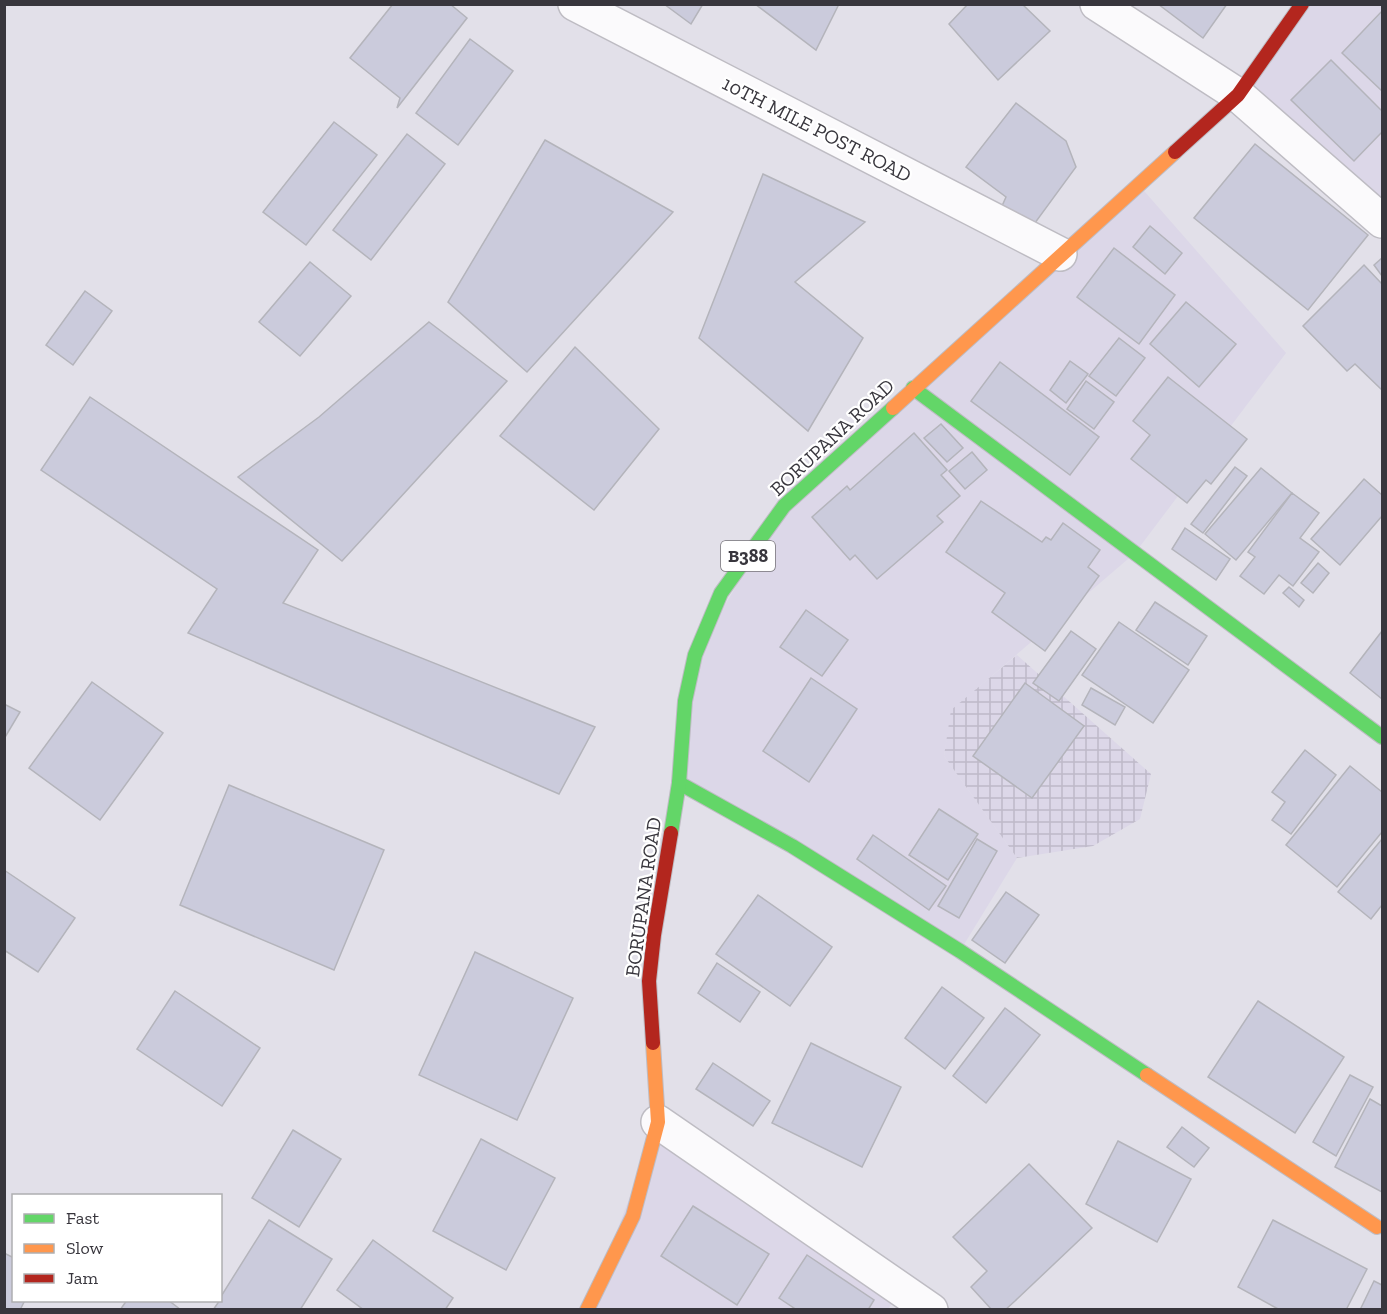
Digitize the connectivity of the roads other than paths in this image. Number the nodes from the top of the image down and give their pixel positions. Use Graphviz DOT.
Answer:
graph roads {
  1 [pos="575,4"];
  2 [pos="1097,4"];
  3 [pos="1302,4"];
  4 [pos="1238,95"];
  5 [pos="1383,221"];
  6 [pos="1060,254"];
  7 [pos="914,388"];
  8 [pos="1383,737"];
  9 [pos="679,783"];
  10 [pos="658,1122"];
  11 [pos="1377,1227"];
  12 [pos="586,1310"];
  13 [pos="931,1310"];
  1 -- 6 [label="street, 10TH MILE POST ROAD"];
  2 -- 4 [label="street"];
  3 -- 4 [label="main road, BORUPANA ROAD / B388"];
  4 -- 5 [label="street"];
  4 -- 6 [label="main road, BORUPANA ROAD / B388"];
  6 -- 7 [label="main road, BORUPANA ROAD / B388"];
  7 -- 8 [label="main road"];
  7 -- 9 [label="main road, BORUPANA ROAD / B388"];
  9 -- 10 [label="main road, BORUPANA ROAD / B388"];
  9 -- 11 [label="main road"];
  10 -- 12 [label="main road, BORUPANA ROAD / B388"];
  10 -- 13 [label="street"];
}
